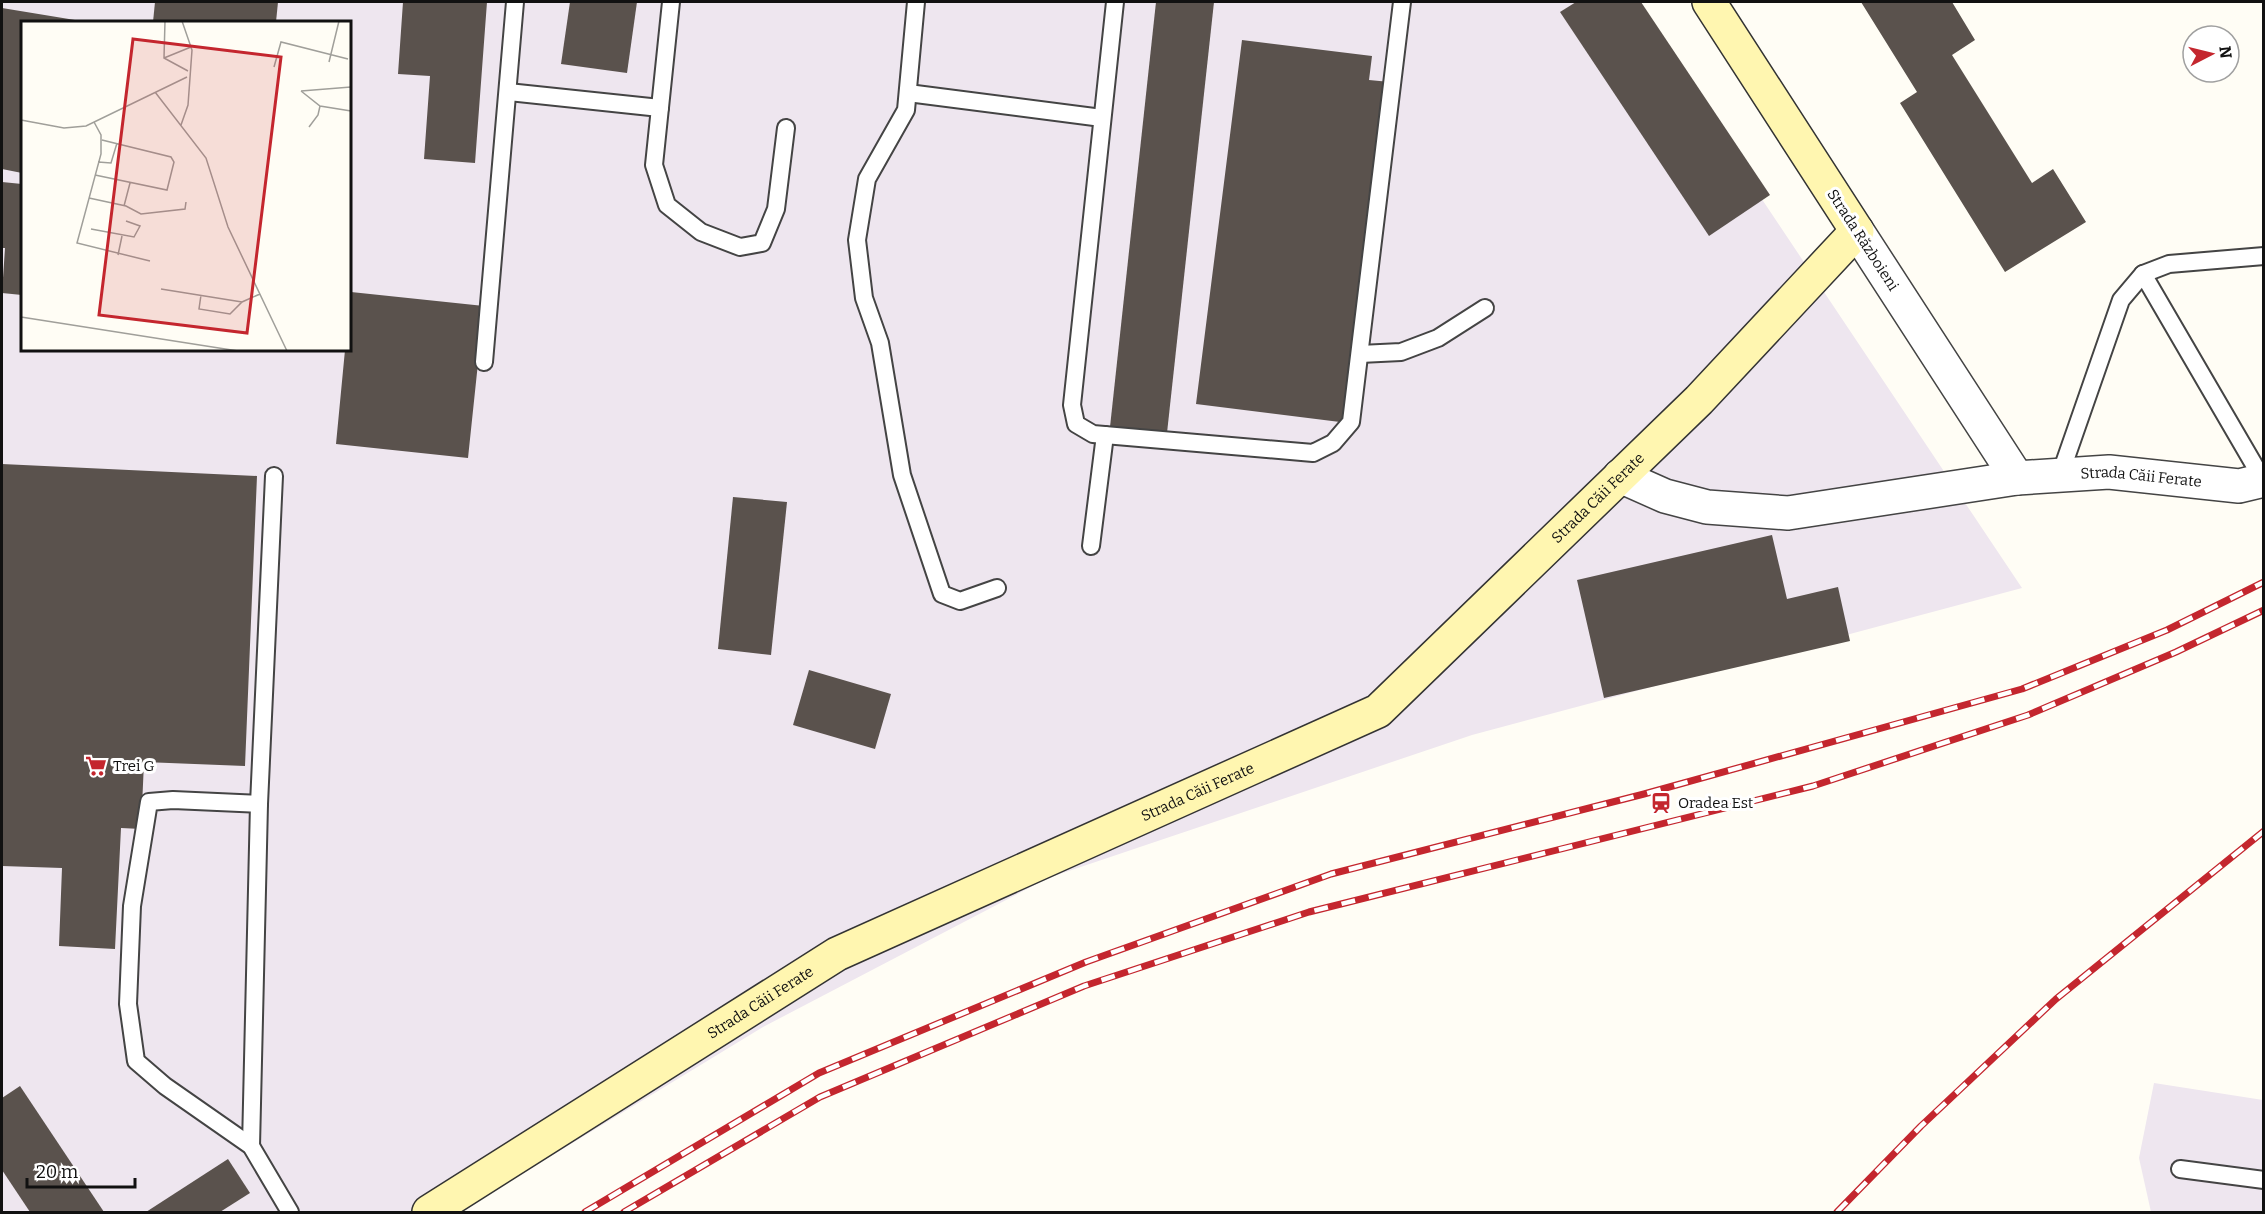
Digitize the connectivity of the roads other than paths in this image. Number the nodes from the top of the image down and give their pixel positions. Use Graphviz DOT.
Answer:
graph roads {
  1 [pos="515,2"];
  2 [pos="671,2"];
  3 [pos="916,2"];
  4 [pos="1115,2"];
  5 [pos="1402,2"];
  6 [pos="1709,2"];
  7 [pos="508,92"];
  8 [pos="908,93"];
  9 [pos="660,108"];
  10 [pos="1102,118"];
  11 [pos="786,128"];
  12 [pos="1857,231"];
  13 [pos="2264,256"];
  14 [pos="2143,274"];
  15 [pos="1485,308"];
  16 [pos="1360,354"];
  17 [pos="484,362"];
  18 [pos="1105,435"];
  19 [pos="2060,475"];
  20 [pos="274,476"];
  21 [pos="1620,476"];
  22 [pos="2017,478"];
  23 [pos="2263,480"];
  24 [pos="1091,546"];
  25 [pos="997,588"];
  26 [pos="259,804"];
  27 [pos="251,1146"];
  28 [pos="2180,1169"];
  29 [pos="2264,1180"];
  30 [pos="290,1212"];
  31 [pos="429,1212"];
  1 -- 7 [label="lane"];
  2 -- 9 [label="lane"];
  3 -- 8 [label="lane"];
  4 -- 10 [label="lane"];
  5 -- 16 [label="lane"];
  6 -- 12 [label="street, Strada Războieni"];
  7 -- 9 [label="lane"];
  7 -- 17 [label="lane"];
  8 -- 10 [label="lane"];
  8 -- 25 [label="lane"];
  9 -- 11 [label="lane"];
  10 -- 18 [label="lane"];
  12 -- 21 [label="street, Strada Căii Ferate"];
  12 -- 22 [label="street, Strada Războieni"];
  13 -- 14 [label="lane"];
  14 -- 19 [label="lane"];
  14 -- 23 [label="lane"];
  15 -- 16 [label="lane"];
  16 -- 18 [label="lane"];
  18 -- 24 [label="lane"];
  19 -- 22 [label="street, Strada Căii Ferate"];
  19 -- 23 [label="street, Strada Căii Ferate"];
  20 -- 26 [label="lane"];
  21 -- 22 [label="street, Strada Căii Ferate"];
  21 -- 31 [label="street, Strada Căii Ferate"];
  26 -- 27 [label="lane"];
  26 -- 27 [label="lane"];
  27 -- 30 [label="lane"];
  28 -- 29 [label="lane"];
}
